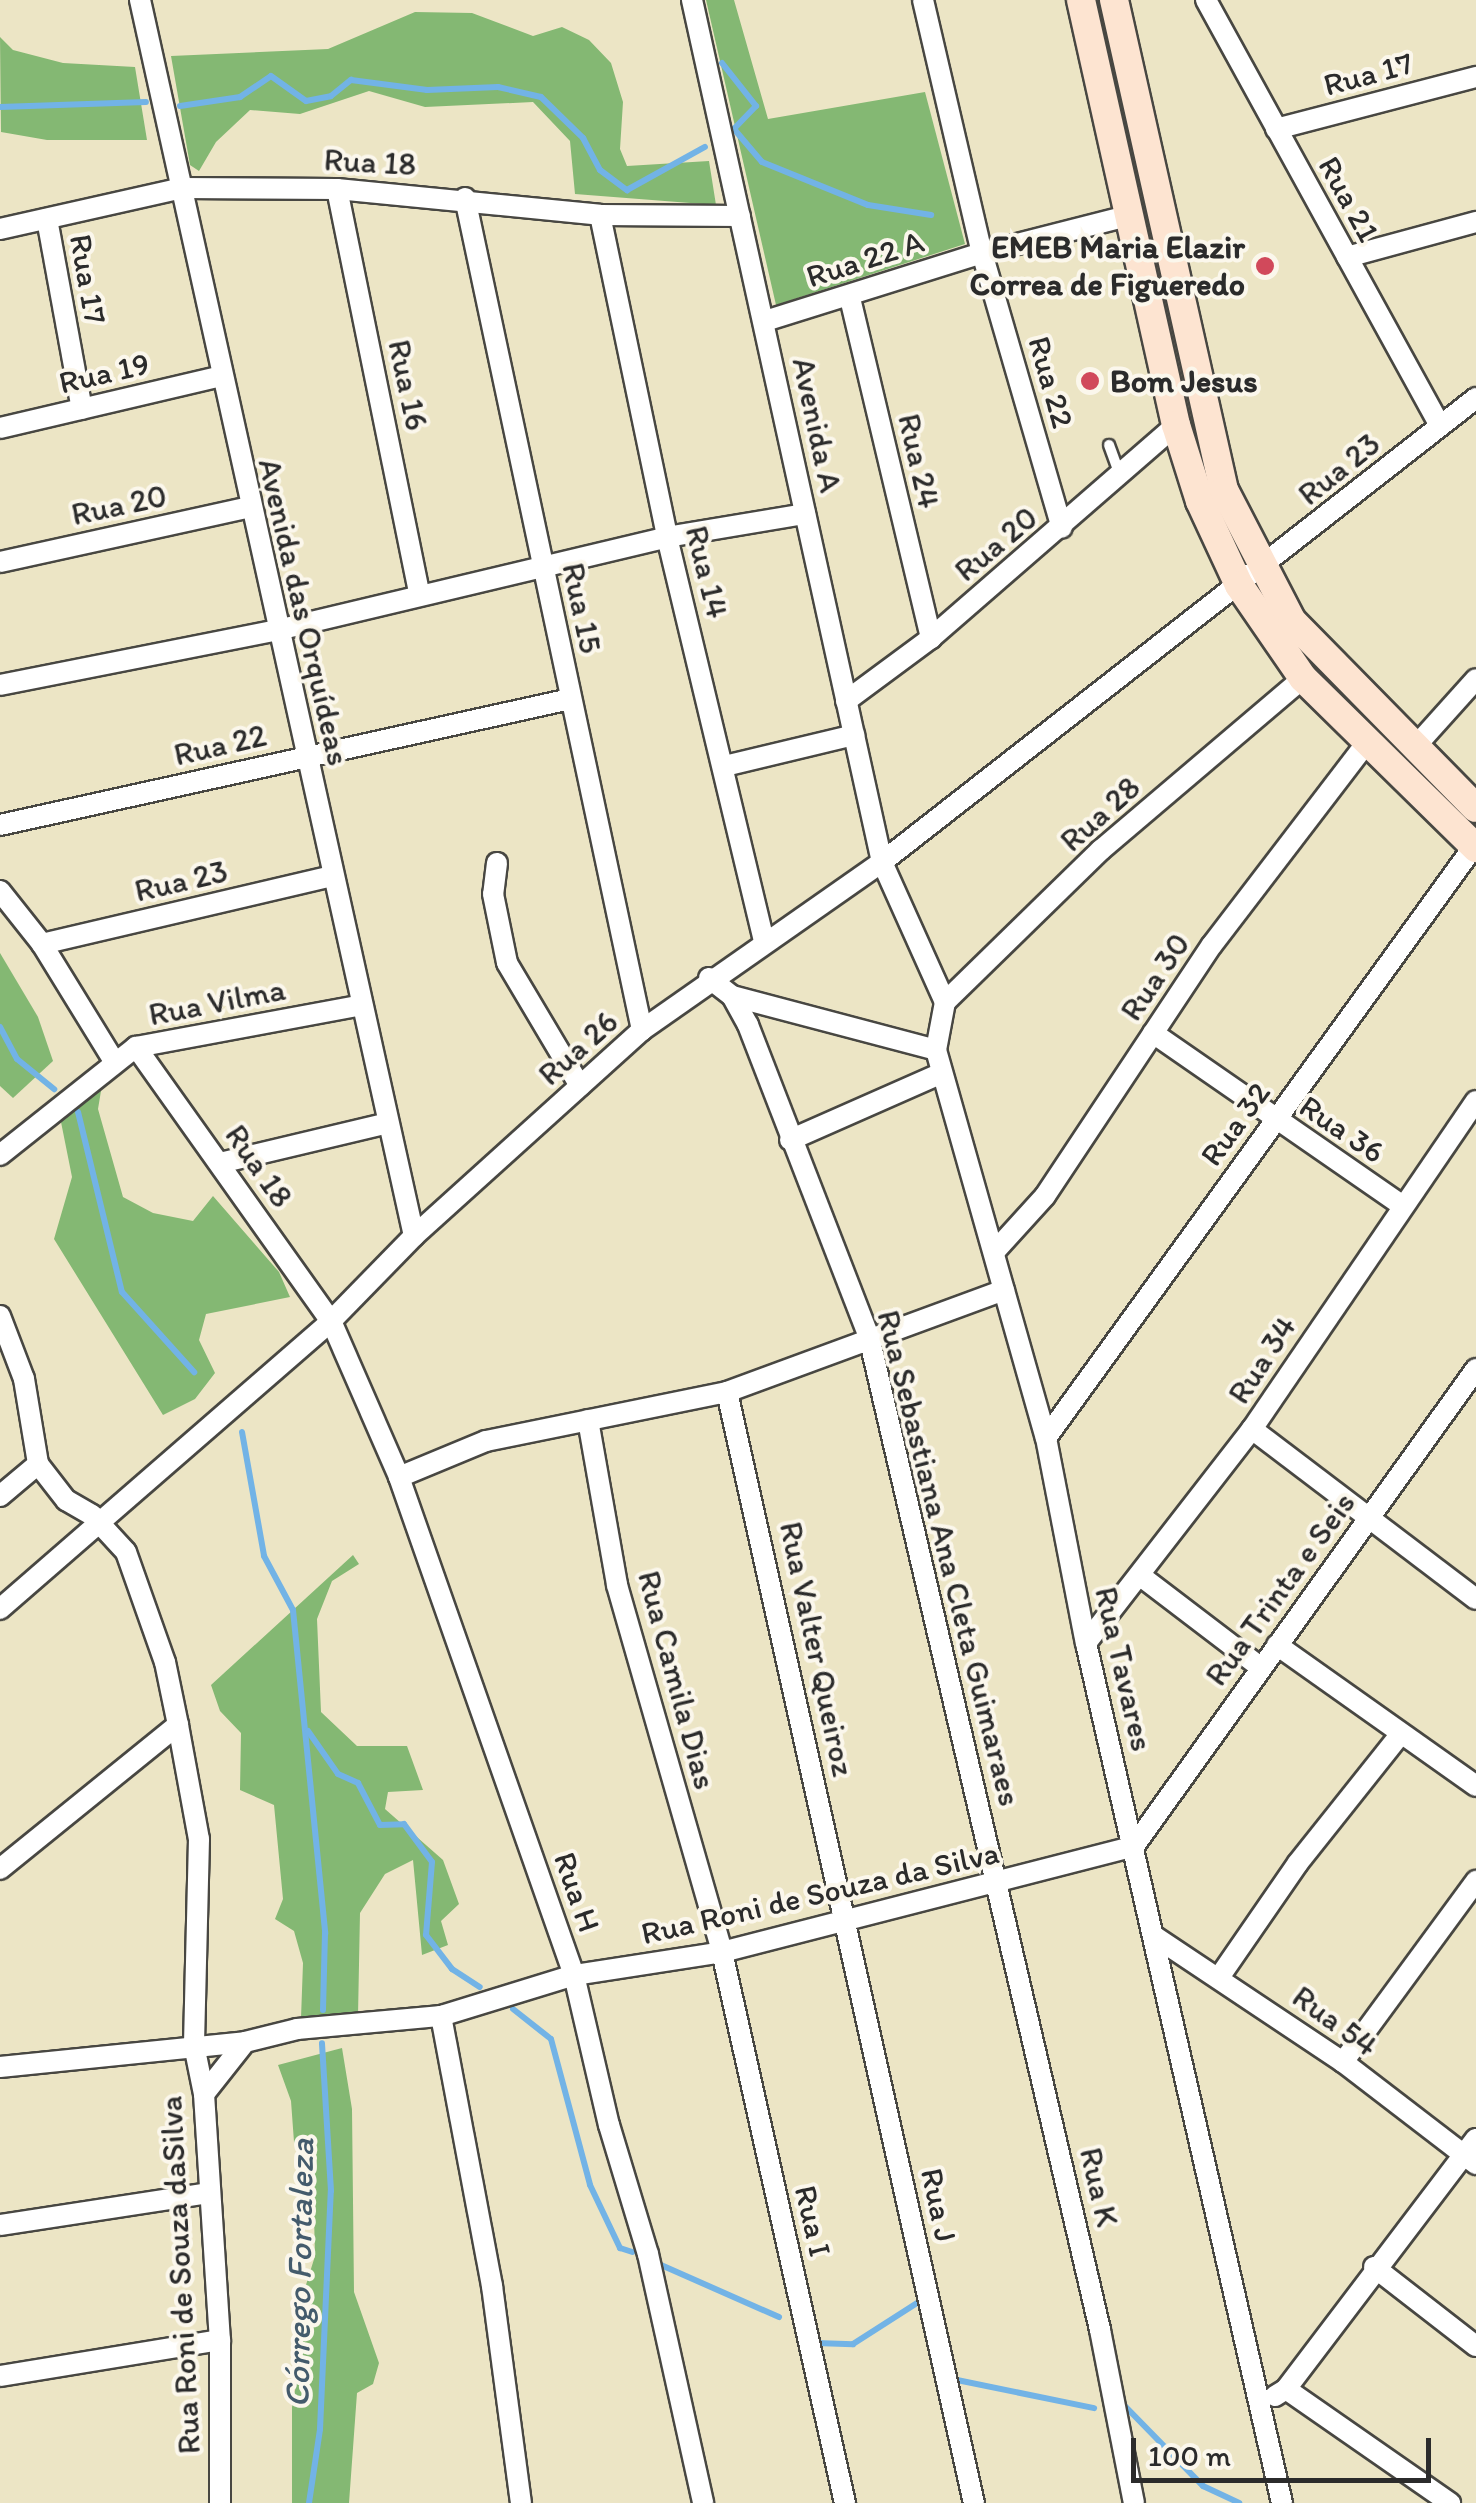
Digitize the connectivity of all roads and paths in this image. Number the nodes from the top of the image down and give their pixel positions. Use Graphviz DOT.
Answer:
graph roads {
  1 [pos="140,0"];
  2 [pos="692,0"];
  3 [pos="923,0"];
  4 [pos="1081,0"];
  5 [pos="1114,0"];
  6 [pos="1206,0"];
  7 [pos="1476,77"];
  8 [pos="1276,130"];
  9 [pos="1156,184"];
  10 [pos="182,188"];
  11 [pos="337,189"];
  12 [pos="465,198"];
  13 [pos="1126,205"];
  14 [pos="600,215"];
  15 [pos="740,216"];
  16 [pos="47,219"];
  17 [pos="1476,222"];
  18 [pos="0,229"];
  19 [pos="982,253"];
  20 [pos="1346,257"];
  21 [pos="850,298"];
  22 [pos="765,321"];
  23 [pos="221,376"];
  24 [pos="1476,398"];
  25 [pos="82,409"];
  26 [pos="1176,425"];
  27 [pos="1440,426"];
  28 [pos="0,428"];
  29 [pos="1110,445"];
  30 [pos="1120,476"];
  31 [pos="250,507"];
  32 [pos="805,514"];
  33 [pos="1062,528"];
  34 [pos="667,537"];
  35 [pos="0,562"];
  36 [pos="543,566"];
  37 [pos="1250,577"];
  38 [pos="419,592"];
  39 [pos="278,630"];
  40 [pos="931,638"];
  41 [pos="1303,678"];
  42 [pos="1476,679"];
  43 [pos="0,685"];
  44 [pos="570,700"];
  45 [pos="846,701"];
  46 [pos="854,735"];
  47 [pos="1369,740"];
  48 [pos="1414,748"];
  49 [pos="306,757"];
  50 [pos="725,766"];
  51 [pos="1476,808"];
  52 [pos="0,824"];
  53 [pos="1475,847"];
  54 [pos="882,862"];
  55 [pos="497,863"];
  56 [pos="333,876"];
  57 [pos="0,891"];
  58 [pos="764,942"];
  59 [pos="42,944"];
  60 [pos="709,978"];
  61 [pos="732,996"];
  62 [pos="945,1002"];
  63 [pos="362,1004"];
  64 [pos="642,1030"];
  65 [pos="1153,1033"];
  66 [pos="136,1048"];
  67 [pos="936,1050"];
  68 [pos="114,1060"];
  69 [pos="942,1073"];
  70 [pos="580,1086"];
  71 [pos="1476,1100"];
  72 [pos="1275,1120"];
  73 [pos="388,1124"];
  74 [pos="790,1140"];
  75 [pos="0,1156"];
  76 [pos="220,1163"];
  77 [pos="1400,1204"];
  78 [pos="414,1236"];
  79 [pos="996,1250"];
  80 [pos="1004,1290"];
  81 [pos="331,1321"];
  82 [pos="2,1323"];
  83 [pos="869,1337"];
  84 [pos="1476,1369"];
  85 [pos="726,1392"];
  86 [pos="588,1420"];
  87 [pos="1252,1429"];
  88 [pos="1046,1438"];
  89 [pos="38,1464"];
  90 [pos="399,1477"];
  91 [pos="0,1496"];
  92 [pos="1370,1516"];
  93 [pos="98,1520"];
  94 [pos="1142,1577"];
  95 [pos="1476,1599"];
  96 [pos="0,1609"];
  97 [pos="1086,1644"];
  98 [pos="1277,1646"];
  99 [pos="1260,1667"];
  100 [pos="178,1725"];
  101 [pos="1399,1736"];
  102 [pos="1476,1786"];
  103 [pos="1134,1846"];
  104 [pos="0,1869"];
  105 [pos="1476,1881"];
  106 [pos="999,1886"];
  107 [pos="846,1920"];
  108 [pos="1154,1936"];
  109 [pos="722,1952"];
  110 [pos="574,1975"];
  111 [pos="1220,1976"];
  112 [pos="450,2013"];
  113 [pos="245,2042"];
  114 [pos="194,2045"];
  115 [pos="1343,2062"];
  116 [pos="0,2067"];
  117 [pos="204,2094"];
  118 [pos="1472,2153"];
  119 [pos="210,2194"];
  120 [pos="0,2226"];
  121 [pos="1374,2267"];
  122 [pos="220,2340"];
  123 [pos="1476,2346"];
  124 [pos="0,2376"];
  125 [pos="1286,2389"];
  126 [pos="1263,2404"];
  127 [pos="220,2503"];
  128 [pos="521,2503"];
  129 [pos="703,2503"];
  130 [pos="845,2503"];
  131 [pos="974,2503"];
  132 [pos="1134,2503"];
  133 [pos="1282,2503"];
  134 [pos="1450,2503"];
  1 -- 10 [label="street, Avenida das Orquídeas"];
  2 -- 15 [label="street, Avenida A"];
  3 -- 19 [label="street, Rua 22"];
  4 -- 13 [label="street"];
  5 -- 9 [label="street"];
  6 -- 8 [label="street, Rua 21"];
  7 -- 8 [label="street, Rua 17"];
  8 -- 20 [label="street, Rua 21"];
  9 -- 13 [label="street"];
  9 -- 37 [label="street"];
  10 -- 11 [label="street, Rua 18"];
  10 -- 16 [label="street, Rua 18"];
  10 -- 23 [label="street, Avenida das Orquídeas"];
  11 -- 12 [label="street, Rua 18"];
  11 -- 38 [label="street, Rua 16"];
  12 -- 14 [label="street, Rua 18"];
  12 -- 36 [label="street, Rua 15"];
  13 -- 19 [label="street"];
  13 -- 26 [label="street"];
  14 -- 15 [label="street, Rua 18"];
  14 -- 34 [label="street, Rua 14"];
  15 -- 22 [label="street, Avenida A"];
  16 -- 18 [label="street, Rua 18"];
  16 -- 25 [label="street, Rua 17"];
  17 -- 20 [label="street"];
  19 -- 21 [label="street, Rua 22 A"];
  19 -- 33 [label="street, Rua 22"];
  20 -- 27 [label="street, Rua 21"];
  21 -- 22 [label="street, Rua 22 A"];
  21 -- 40 [label="street, Rua 24"];
  22 -- 32 [label="street, Avenida A"];
  23 -- 25 [label="street, Rua 19"];
  23 -- 31 [label="street, Avenida das Orquídeas"];
  24 -- 27 [label="street, Rua 23"];
  25 -- 28 [label="street, Rua 19"];
  26 -- 30 [label="street, Rua 20"];
  26 -- 37 [label="street"];
  27 -- 37 [label="street, Rua 23"];
  29 -- 30 [label="lane"];
  30 -- 33 [label="street, Rua 20"];
  31 -- 35 [label="street, Rua 20"];
  31 -- 39 [label="street, Avenida das Orquídeas"];
  32 -- 34 [label="street"];
  32 -- 45 [label="street, Avenida A"];
  33 -- 40 [label="street, Rua 20"];
  34 -- 36 [label="street"];
  34 -- 50 [label="street, Rua 14"];
  36 -- 38 [label="street"];
  36 -- 44 [label="street, Rua 15"];
  37 -- 41 [label="street"];
  37 -- 48 [label="street"];
  37 -- 54 [label="street, Rua 26"];
  38 -- 39 [label="street"];
  39 -- 43 [label="street"];
  39 -- 49 [label="street, Avenida das Orquídeas"];
  40 -- 45 [label="street, Rua 20"];
  41 -- 47 [label="street"];
  41 -- 62 [label="street, Rua 28"];
  42 -- 48 [label="street"];
  44 -- 49 [label="street, Rua 22"];
  44 -- 64 [label="street, Rua 15"];
  45 -- 46 [label="street, Avenida A"];
  46 -- 50 [label="street"];
  46 -- 54 [label="street, Avenida A"];
  47 -- 53 [label="street"];
  47 -- 65 [label="street, Rua 30"];
  48 -- 51 [label="street"];
  49 -- 52 [label="street, Rua 22"];
  49 -- 56 [label="street, Avenida das Orquídeas"];
  50 -- 58 [label="street, Rua 14"];
  53 -- 72 [label="street, Rua 32"];
  54 -- 58 [label="street, Rua 26"];
  54 -- 62 [label="street"];
  55 -- 70 [label="street"];
  56 -- 59 [label="street, Rua 23"];
  56 -- 63 [label="street, Avenida das Orquídeas"];
  57 -- 59 [label="street"];
  58 -- 60 [label="street, Rua 26"];
  59 -- 68 [label="street"];
  60 -- 61 [label="street"];
  60 -- 64 [label="street, Rua 26"];
  61 -- 67 [label="street"];
  61 -- 74 [label="street, Rua Sebastiana Ana Cleta Guimaraes"];
  62 -- 67 [label="street, Rua Tavares"];
  63 -- 66 [label="street, Rua Vilma"];
  63 -- 73 [label="street, Avenida das Orquídeas"];
  64 -- 70 [label="street, Rua 26"];
  65 -- 72 [label="street, Rua 36"];
  65 -- 79 [label="street, Rua 30"];
  66 -- 68 [label="street, Rua Vilma"];
  66 -- 76 [label="street, Rua 18"];
  67 -- 69 [label="street, Rua Tavares"];
  68 -- 75 [label="street, Rua Vilma"];
  69 -- 74 [label="street"];
  69 -- 79 [label="street, Rua Tavares"];
  70 -- 78 [label="street, Rua 26"];
  71 -- 77 [label="street, Rua 34"];
  72 -- 77 [label="street, Rua 36"];
  72 -- 88 [label="street, Rua 32"];
  73 -- 76 [label="street"];
  73 -- 78 [label="street, Avenida das Orquídeas"];
  74 -- 83 [label="street, Rua Sebastiana Ana Cleta Guimaraes"];
  76 -- 81 [label="street, Rua 18"];
  77 -- 87 [label="street, Rua 34"];
  78 -- 81 [label="street, Rua 26"];
  79 -- 80 [label="street, Rua Tavares"];
  80 -- 83 [label="street"];
  80 -- 88 [label="street, Rua Tavares"];
  81 -- 90 [label="street, Rua H"];
  81 -- 93 [label="street, Rua 26"];
  82 -- 89 [label="street"];
  83 -- 85 [label="street"];
  83 -- 106 [label="street, Rua Sebastiana Ana Cleta Guimaraes"];
  84 -- 92 [label="street, Rua Trinta e Seis"];
  85 -- 86 [label="street"];
  85 -- 107 [label="street, Rua Valter Queiroz"];
  86 -- 90 [label="street"];
  86 -- 109 [label="street, Rua Camila Dias"];
  87 -- 92 [label="street"];
  87 -- 94 [label="street, Rua 34"];
  88 -- 97 [label="street, Rua Tavares"];
  89 -- 91 [label="street"];
  89 -- 93 [label="street, Rua Roni de Souza daSilva"];
  90 -- 110 [label="street, Rua H"];
  92 -- 95 [label="street"];
  92 -- 98 [label="street, Rua Trinta e Seis"];
  93 -- 96 [label="street, Rua 26"];
  93 -- 100 [label="street, Rua Roni de Souza daSilva"];
  94 -- 97 [label="street, Rua 34"];
  94 -- 99 [label="street"];
  97 -- 103 [label="street, Rua Tavares"];
  98 -- 99 [label="street, Rua Trinta e Seis"];
  98 -- 101 [label="street"];
  99 -- 103 [label="street, Rua Trinta e Seis"];
  100 -- 104 [label="street"];
  100 -- 114 [label="street, Rua Roni de Souza daSilva"];
  101 -- 102 [label="street"];
  101 -- 111 [label="street"];
  103 -- 106 [label="street, Rua Roni de Souza da Silva"];
  103 -- 108 [label="street, Rua Tavares"];
  105 -- 115 [label="street"];
  106 -- 107 [label="street, Rua Roni de Souza da Silva"];
  106 -- 132 [label="street, Rua K"];
  107 -- 109 [label="street, Rua Roni de Souza da Silva"];
  107 -- 131 [label="street, Rua J"];
  108 -- 111 [label="street, Rua 54"];
  108 -- 126 [label="street, Rua Tavares"];
  109 -- 110 [label="street, Rua Roni de Souza da Silva"];
  109 -- 130 [label="street, Rua I"];
  110 -- 112 [label="street, Rua Roni de Souza da Silva"];
  110 -- 129 [label="street, Rua H"];
  111 -- 115 [label="street, Rua 54"];
  112 -- 113 [label="street, Rua Roni de Souza da Silva"];
  112 -- 128 [label="street"];
  113 -- 114 [label="street, Rua Roni de Souza da Silva"];
  113 -- 117 [label="street"];
  114 -- 116 [label="street"];
  114 -- 117 [label="street, Rua Roni de Souza daSilva"];
  115 -- 118 [label="street, Rua 54"];
  117 -- 119 [label="street, Rua Roni de Souza daSilva"];
  118 -- 121 [label="street"];
  119 -- 120 [label="street"];
  119 -- 122 [label="street, Rua Roni de Souza daSilva"];
  121 -- 123 [label="street"];
  121 -- 125 [label="street"];
  122 -- 124 [label="street"];
  122 -- 127 [label="street, Rua Roni de Souza daSilva"];
  125 -- 126 [label="street"];
  125 -- 134 [label="street"];
  126 -- 133 [label="street, Rua Tavares"];
}
